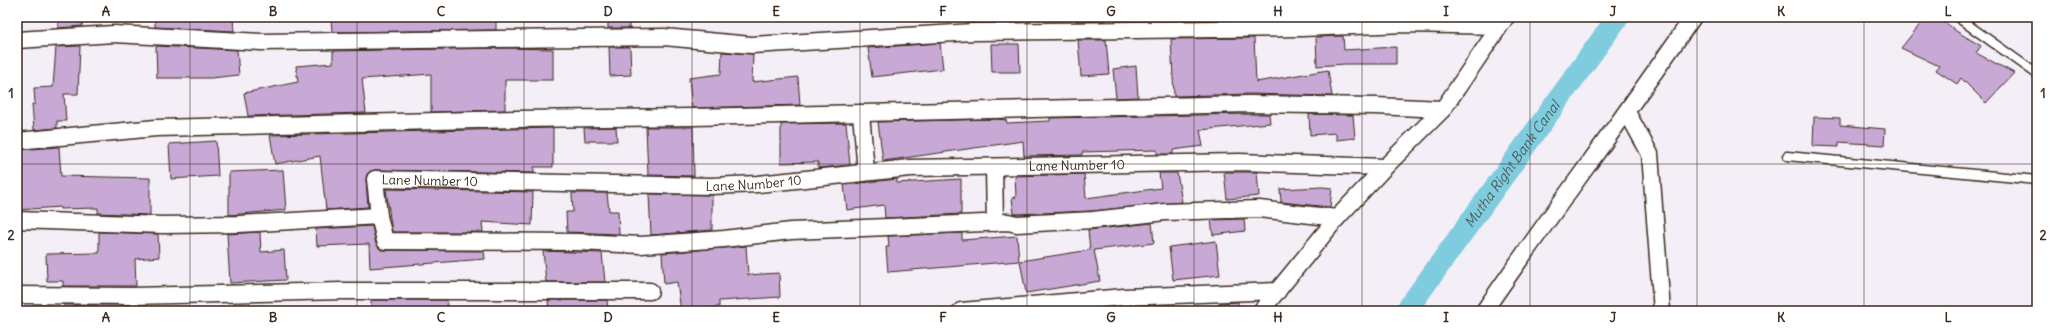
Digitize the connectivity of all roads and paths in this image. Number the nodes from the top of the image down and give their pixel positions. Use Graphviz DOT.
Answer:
graph roads {
  1 [pos="1693,17"];
  2 [pos="1957,17"];
  3 [pos="1502,22"];
  4 [pos="17,40"];
  5 [pos="2037,74"];
  6 [pos="1443,109"];
  7 [pos="1627,112"];
  8 [pos="862,114"];
  9 [pos="17,141"];
  10 [pos="1787,156"];
  11 [pos="994,167"];
  12 [pos="1385,167"];
  13 [pos="866,172"];
  14 [pos="2037,180"];
  15 [pos="379,216"];
  16 [pos="1338,218"];
  17 [pos="17,220"];
  18 [pos="995,223"];
  19 [pos="650,291"];
  20 [pos="1278,291"];
  21 [pos="17,294"];
  22 [pos="961,311"];
  23 [pos="1261,311"];
  24 [pos="1484,311"];
  25 [pos="1662,311"];
  1 -- 7 [label="street"];
  2 -- 5 [label="lane"];
  3 -- 4 [label="street"];
  3 -- 6 [label="street"];
  6 -- 8 [label="street"];
  6 -- 12 [label="street"];
  7 -- 24 [label="street"];
  7 -- 25 [label="street"];
  8 -- 9 [label="street"];
  8 -- 13 [label="street"];
  10 -- 14 [label="lane"];
  11 -- 12 [label="street, Lane Number 10"];
  11 -- 13 [label="street, Lane Number 10"];
  11 -- 18 [label="street"];
  12 -- 16 [label="street"];
  13 -- 15 [label="street, Lane Number 10"];
  15 -- 17 [label="street"];
  15 -- 18 [label="street"];
  16 -- 18 [label="street"];
  16 -- 20 [label="street"];
  19 -- 21 [label="street"];
  20 -- 22 [label="street"];
  20 -- 23 [label="street"];
}
